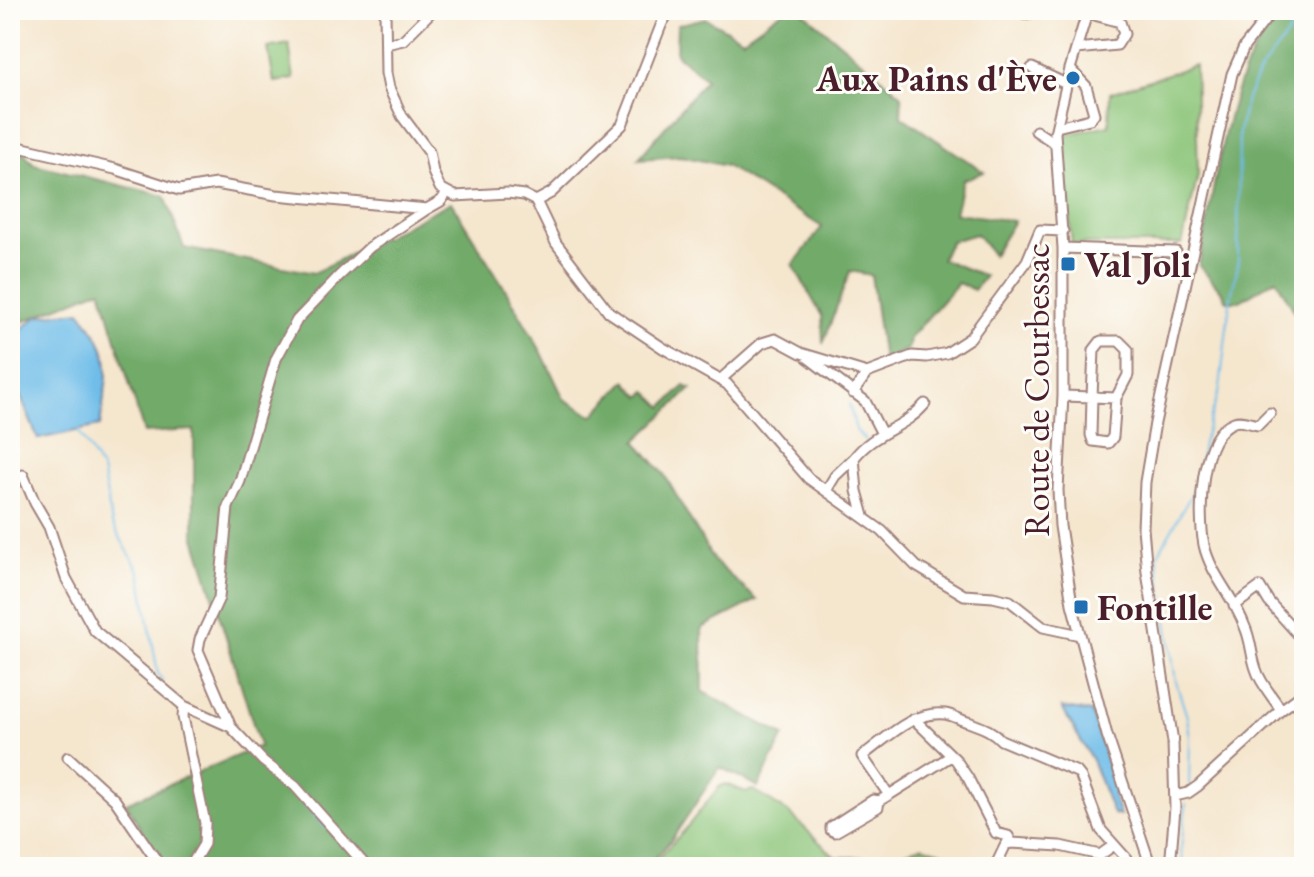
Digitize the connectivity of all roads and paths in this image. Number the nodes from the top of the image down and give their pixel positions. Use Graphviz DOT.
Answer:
graph roads {
  1 [pos="385,10"];
  2 [pos="433,10"];
  3 [pos="676,10"];
  4 [pos="995,10"];
  5 [pos="1046,10"];
  6 [pos="1262,10"];
  7 [pos="1273,10"];
  8 [pos="1088,11"];
  9 [pos="1260,25"];
  10 [pos="386,44"];
  11 [pos="1076,49"];
  12 [pos="1032,68"];
  13 [pos="1070,69"];
  14 [pos="1066,84"];
  15 [pos="1057,127"];
  16 [pos="1036,131"];
  17 [pos="1056,144"];
  18 [pos="10,145"];
  19 [pos="446,194"];
  20 [pos="536,201"];
  21 [pos="427,209"];
  22 [pos="1063,231"];
  23 [pos="1063,248"];
  24 [pos="1176,252"];
  25 [pos="801,353"];
  26 [pos="867,373"];
  27 [pos="720,380"];
  28 [pos="853,393"];
  29 [pos="1063,396"];
  30 [pos="1092,397"];
  31 [pos="1116,398"];
  32 [pos="925,404"];
  33 [pos="1270,413"];
  34 [pos="881,432"];
  35 [pos="854,458"];
  36 [pos="23,475"];
  37 [pos="826,491"];
  38 [pos="864,516"];
  39 [pos="1234,606"];
  40 [pos="1080,635"];
  41 [pos="1304,641"];
  42 [pos="1304,693"];
  43 [pos="184,706"];
  44 [pos="1281,710"];
  45 [pos="914,719"];
  46 [pos="231,727"];
  47 [pos="951,756"];
  48 [pos="68,757"];
  49 [pos="889,795"];
  50 [pos="1175,796"];
  51 [pos="879,801"];
  52 [pos="1012,843"];
  53 [pos="1114,845"];
  54 [pos="1150,864"];
  55 [pos="161,867"];
  56 [pos="190,867"];
  57 [pos="367,867"];
  58 [pos="995,867"];
  59 [pos="1128,867"];
  60 [pos="1170,867"];
  1 -- 10 [label="street"];
  2 -- 10 [label="street"];
  3 -- 20 [label="street"];
  4 -- 5 [label="street"];
  6 -- 9 [label="street"];
  7 -- 9 [label="street"];
  8 -- 11 [label="street, Route de Courbessac"];
  8 -- 11 [label="street"];
  9 -- 50 [label="street"];
  10 -- 19 [label="street"];
  11 -- 13 [label="street, Route de Courbessac"];
  12 -- 14 [label="street"];
  13 -- 14 [label="street, Route de Courbessac"];
  13 -- 15 [label="street"];
  14 -- 15 [label="street, Route de Courbessac"];
  15 -- 17 [label="street, Route de Courbessac"];
  16 -- 17 [label="street"];
  17 -- 22 [label="street, Route de Courbessac"];
  18 -- 21 [label="street"];
  19 -- 20 [label="street"];
  19 -- 21 [label="street"];
  20 -- 27 [label="street"];
  21 -- 46 [label="street"];
  22 -- 23 [label="street, Route de Courbessac"];
  22 -- 26 [label="street"];
  23 -- 24 [label="street"];
  23 -- 29 [label="street, Route de Courbessac"];
  25 -- 26 [label="street"];
  25 -- 27 [label="street"];
  25 -- 28 [label="street"];
  26 -- 28 [label="street"];
  27 -- 37 [label="street"];
  28 -- 34 [label="street"];
  29 -- 30 [label="street"];
  29 -- 40 [label="street, Route de Courbessac"];
  30 -- 31 [label="street"];
  30 -- 31 [label="street"];
  30 -- 31 [label="street"];
  32 -- 34 [label="street"];
  33 -- 39 [label="street"];
  34 -- 35 [label="street"];
  35 -- 37 [label="street"];
  35 -- 38 [label="street"];
  36 -- 43 [label="street"];
  37 -- 38 [label="street"];
  38 -- 40 [label="street"];
  39 -- 41 [label="street"];
  39 -- 44 [label="street"];
  40 -- 54 [label="street, Route de Courbessac"];
  42 -- 44 [label="street"];
  43 -- 46 [label="street"];
  43 -- 56 [label="street"];
  44 -- 50 [label="street"];
  45 -- 47 [label="street"];
  45 -- 49 [label="street"];
  45 -- 53 [label="street"];
  46 -- 57 [label="street"];
  47 -- 49 [label="street"];
  47 -- 52 [label="street"];
  48 -- 55 [label="street"];
  49 -- 51 [label="street"];
  50 -- 60 [label="street"];
  51 -- 51 [label="street"];
  52 -- 53 [label="street"];
  52 -- 58 [label="street"];
  53 -- 59 [label="street"];
}
